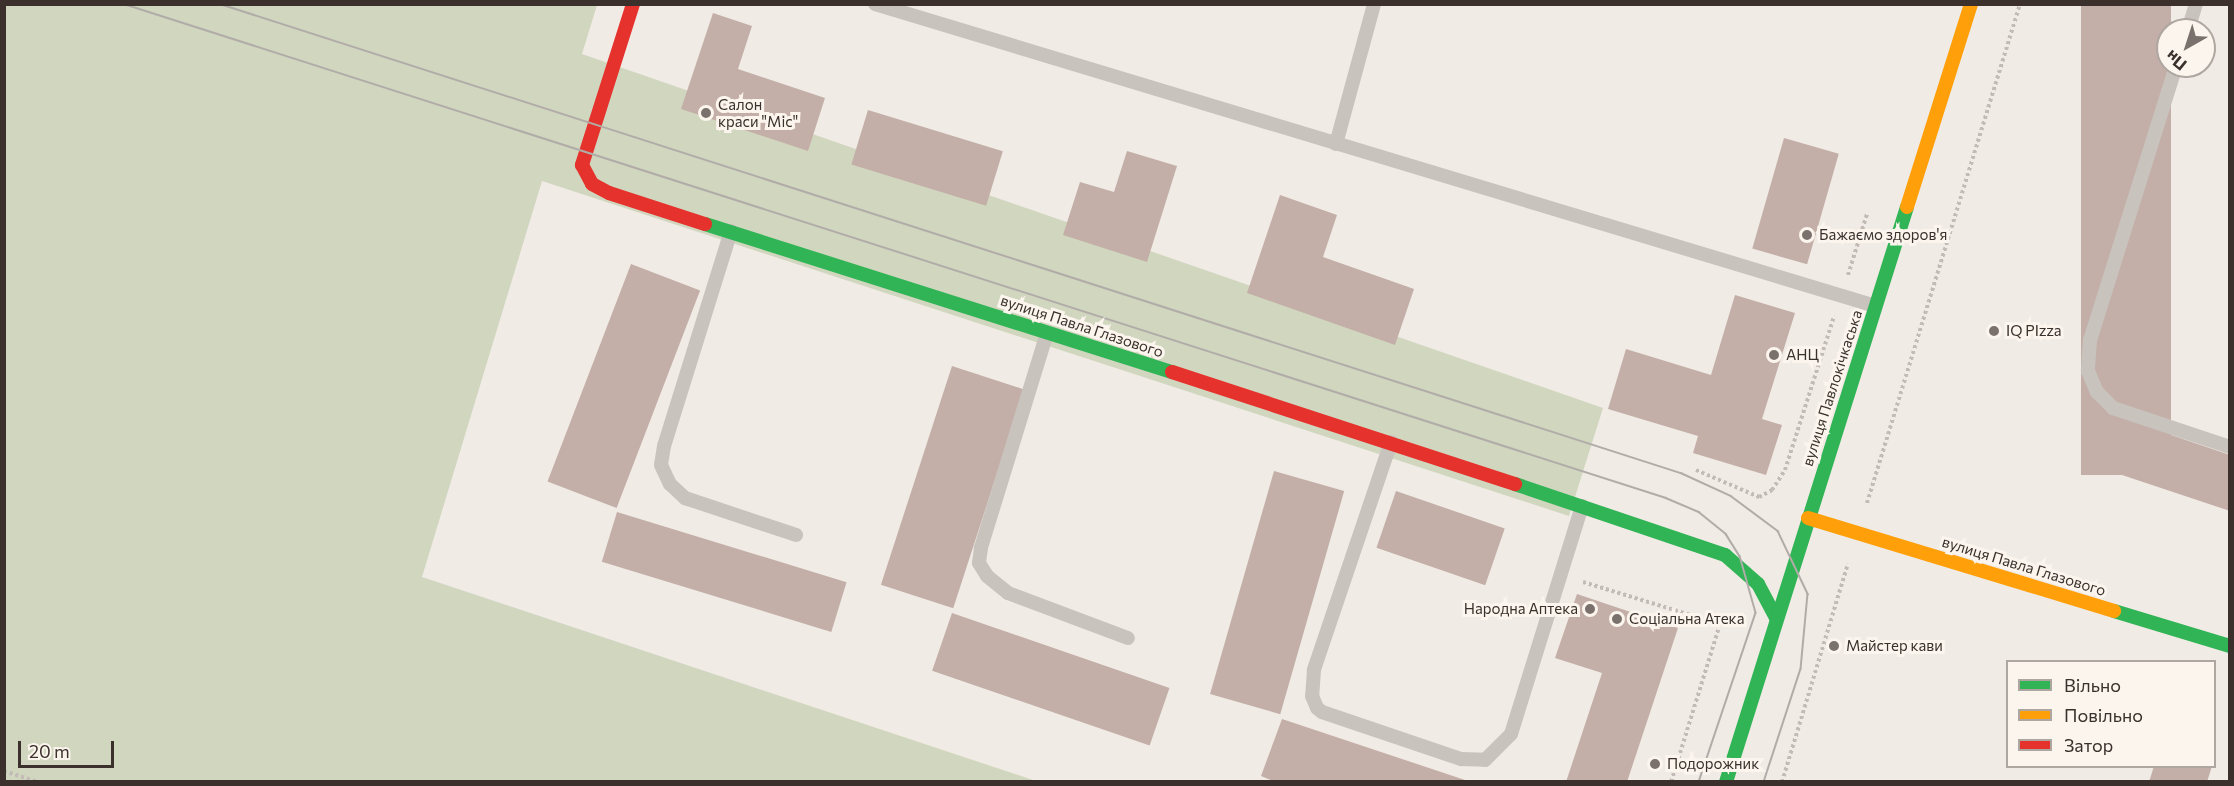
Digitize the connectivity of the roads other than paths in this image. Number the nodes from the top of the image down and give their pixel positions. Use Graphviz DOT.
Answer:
graph roads {
  1 [pos="633,4"];
  2 [pos="875,4"];
  3 [pos="1374,4"];
  4 [pos="1971,4"];
  5 [pos="2172,78"];
  6 [pos="1336,144"];
  7 [pos="731,231"];
  8 [pos="1875,306"];
  9 [pos="1047,333"];
  10 [pos="1391,442"];
  11 [pos="2229,447"];
  12 [pos="1583,505"];
  13 [pos="1808,518"];
  14 [pos="796,535"];
  15 [pos="1776,618"];
  16 [pos="1128,638"];
  17 [pos="2229,646"];
  18 [pos="1726,782"];
  1 -- 7 [label="street, вулиця Павла Глазового"];
  2 -- 6 [label="lane"];
  3 -- 6 [label="lane"];
  4 -- 8 [label="street, вулиця Павлокічкаська"];
  5 -- 11 [label="lane"];
  6 -- 8 [label="lane"];
  7 -- 9 [label="street, вулиця Павла Глазового"];
  7 -- 14 [label="lane"];
  8 -- 13 [label="street, вулиця Павлокічкаська"];
  9 -- 10 [label="street, вулиця Павла Глазового"];
  9 -- 16 [label="lane"];
  10 -- 12 [label="street, вулиця Павла Глазового"];
  10 -- 12 [label="lane"];
  12 -- 15 [label="street, вулиця Павла Глазового"];
  13 -- 15 [label="street, вулиця Павлокічкаська"];
  13 -- 17 [label="street, вулиця Павла Глазового"];
  15 -- 18 [label="street, вулиця Павлокічкаська"];
}
